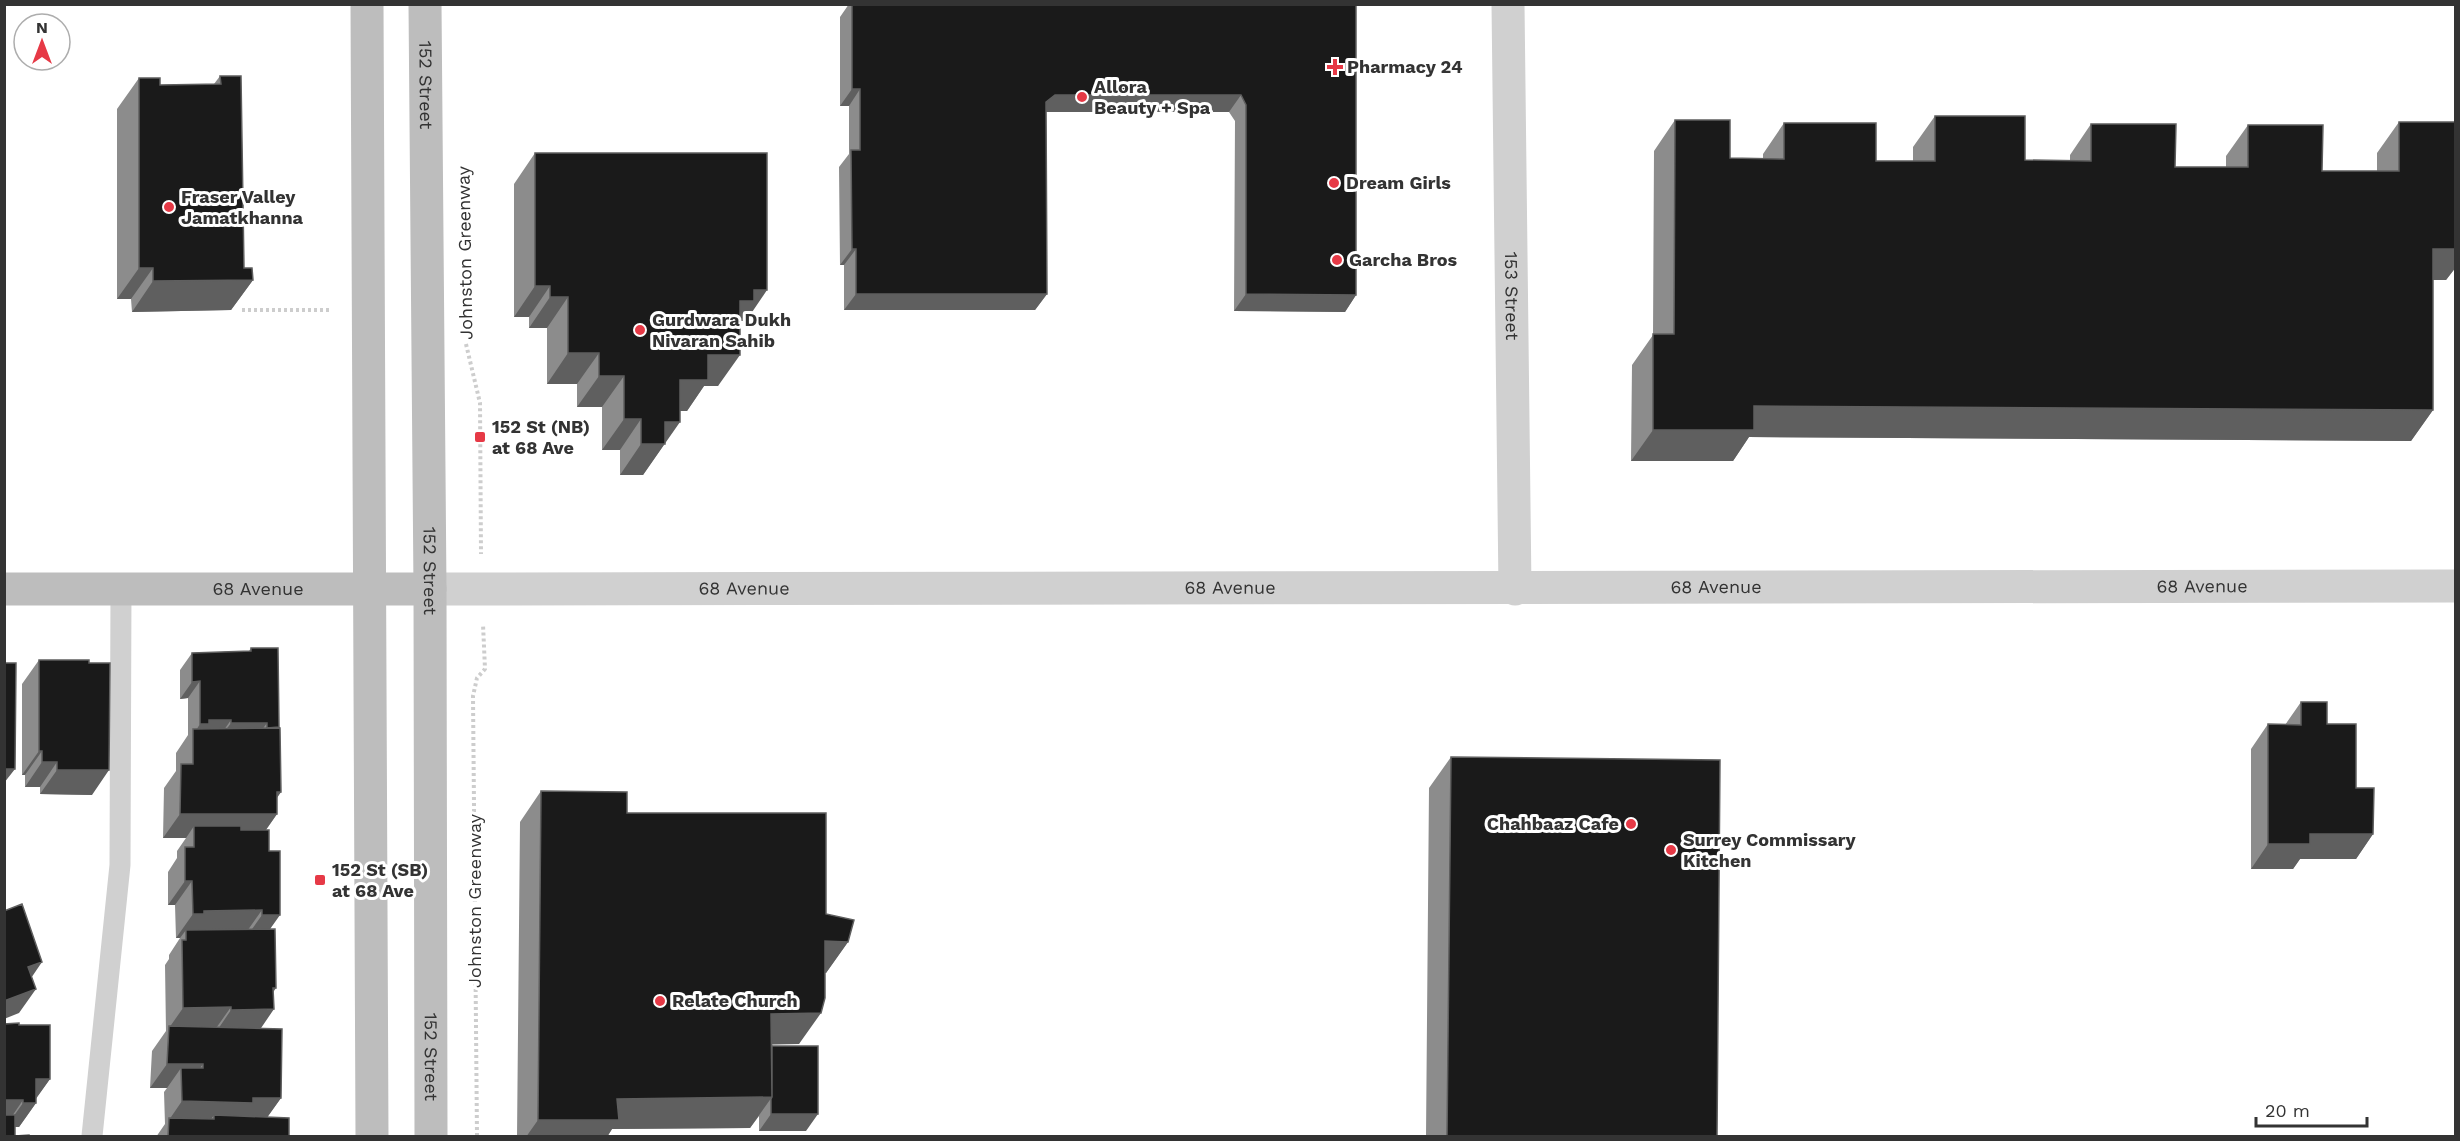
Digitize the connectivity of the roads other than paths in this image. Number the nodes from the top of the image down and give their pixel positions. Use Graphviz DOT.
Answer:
graph roads {
  1 [pos="367,4"];
  2 [pos="425,4"];
  3 [pos="1508,4"];
  4 [pos="2456,586"];
  5 [pos="4,589"];
  6 [pos="121,589"];
  7 [pos="370,589"];
  8 [pos="430,589"];
  9 [pos="1515,589"];
  10 [pos="92,1137"];
  11 [pos="372,1137"];
  12 [pos="431,1137"];
  1 -- 7 [label="main road"];
  2 -- 8 [label="main road, 152 Street"];
  3 -- 9 [label="street, 153 Street"];
  4 -- 9 [label="street, 68 Avenue"];
  5 -- 6 [label="main road, 68 Avenue"];
  6 -- 7 [label="main road, 68 Avenue"];
  6 -- 10 [label="lane"];
  7 -- 8 [label="main road, 68 Avenue"];
  7 -- 11 [label="main road"];
  8 -- 9 [label="street, 68 Avenue"];
  8 -- 12 [label="main road, 152 Street"];
}
